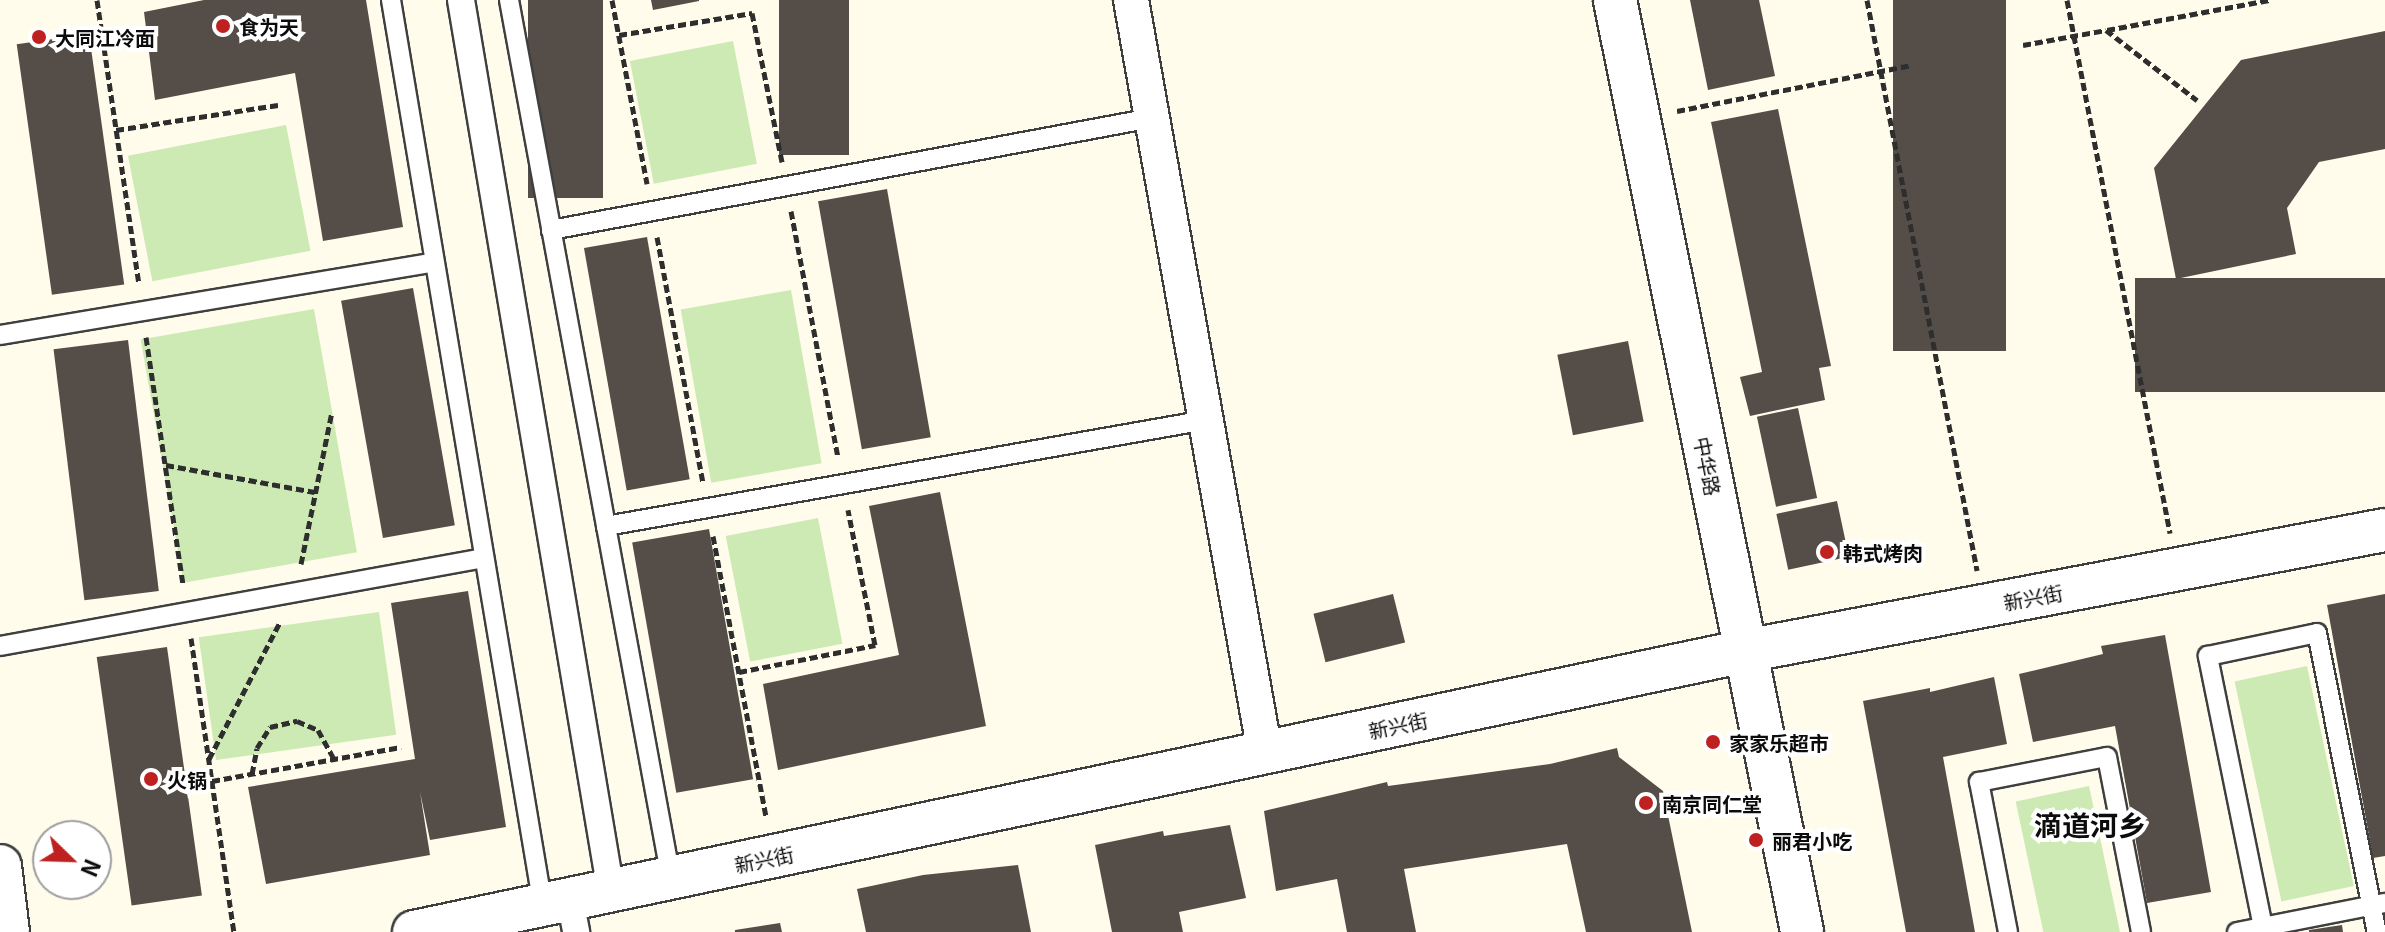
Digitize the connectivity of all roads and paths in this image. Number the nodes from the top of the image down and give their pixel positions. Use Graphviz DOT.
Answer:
graph roads {
  1 [pos="97,0"];
  2 [pos="391,0"];
  3 [pos="461,0"];
  4 [pos="509,0"];
  5 [pos="612,0"];
  6 [pos="1131,0"];
  7 [pos="1615,0"];
  8 [pos="1867,0"];
  9 [pos="2067,0"];
  10 [pos="2269,0"];
  11 [pos="2106,30"];
  12 [pos="619,35"];
  13 [pos="2074,36"];
  14 [pos="2023,45"];
  15 [pos="1911,65"];
  16 [pos="1880,71"];
  17 [pos="2197,100"];
  18 [pos="278,105"];
  19 [pos="1152,118"];
  20 [pos="1639,119"];
  21 [pos="116,130"];
  22 [pos="787,186"];
  23 [pos="652,211"];
  24 [pos="551,230"];
  25 [pos="434,262"];
  26 [pos="143,312"];
  27 [pos="0,335"];
  28 [pos="1206,420"];
  29 [pos="166,465"];
  30 [pos="843,484"];
  31 [pos="315,492"];
  32 [pos="708,508"];
  33 [pos="606,526"];
  34 [pos="2385,530"];
  35 [pos="484,558"];
  36 [pos="2177,570"];
  37 [pos="1984,606"];
  38 [pos="187,613"];
  39 [pos="0,646"];
  40 [pos="1745,651"];
  41 [pos="739,672"];
  42 [pos="401,747"];
  43 [pos="1265,753"];
  44 [pos="334,759"];
  45 [pos="252,774"];
  46 [pos="212,781"];
  47 [pos="774,857"];
  48 [pos="0,866"];
  49 [pos="671,879"];
  50 [pos="611,892"];
  51 [pos="2378,904"];
  52 [pos="563,913"];
  53 [pos="2263,929"];
  54 [pos="8,932"];
  55 [pos="234,932"];
  56 [pos="414,932"];
  57 [pos="1802,932"];
  58 [pos="2008,932"];
  59 [pos="2141,932"];
  60 [pos="2237,932"];
  61 [pos="2377,932"];
  1 -- 21 [label="path"];
  2 -- 25 [label="lane"];
  3 -- 50 [label="street"];
  4 -- 24 [label="lane"];
  5 -- 12 [label="path"];
  6 -- 19 [label="street"];
  7 -- 20 [label="street, 中华路"];
  8 -- 16 [label="path"];
  9 -- 13 [label="path"];
  10 -- 11 [label="path"];
  11 -- 13 [label="path"];
  11 -- 17 [label="path"];
  12 -- 22 [label="path"];
  12 -- 23 [label="path"];
  13 -- 14 [label="path"];
  13 -- 36 [label="path"];
  15 -- 16 [label="path"];
  16 -- 20 [label="path"];
  16 -- 37 [label="path"];
  18 -- 21 [label="path"];
  19 -- 22 [label="lane"];
  19 -- 28 [label="street"];
  20 -- 40 [label="street, 中华路"];
  21 -- 26 [label="path"];
  22 -- 23 [label="lane"];
  22 -- 30 [label="path"];
  23 -- 24 [label="lane"];
  23 -- 32 [label="path"];
  24 -- 33 [label="lane"];
  25 -- 26 [label="lane"];
  25 -- 35 [label="lane"];
  26 -- 27 [label="lane"];
  26 -- 29 [label="path"];
  28 -- 30 [label="lane"];
  28 -- 43 [label="street"];
  29 -- 31 [label="path"];
  29 -- 38 [label="path"];
  30 -- 32 [label="lane"];
  30 -- 41 [label="path"];
  32 -- 33 [label="lane"];
  32 -- 41 [label="path"];
  33 -- 49 [label="lane"];
  34 -- 36 [label="street, 新兴街"];
  35 -- 38 [label="lane"];
  35 -- 52 [label="lane"];
  36 -- 37 [label="street, 新兴街"];
  37 -- 40 [label="street, 新兴街"];
  38 -- 39 [label="lane"];
  38 -- 46 [label="path"];
  40 -- 43 [label="street, 新兴街"];
  40 -- 57 [label="street, 中华路"];
  41 -- 47 [label="path"];
  42 -- 44 [label="path"];
  43 -- 47 [label="street, 新兴街"];
  44 -- 45 [label="path"];
  44 -- 45 [label="path"];
  45 -- 46 [label="path"];
  46 -- 55 [label="path"];
  47 -- 49 [label="street, 新兴街"];
  48 -- 54 [label="street"];
  49 -- 50 [label="street, 新兴街"];
  50 -- 52 [label="street, 新兴街"];
  51 -- 53 [label="lane"];
  51 -- 53 [label="lane"];
  51 -- 61 [label="lane"];
  52 -- 56 [label="street, 新兴街"];
  53 -- 60 [label="lane"];
  58 -- 59 [label="lane"];
}
